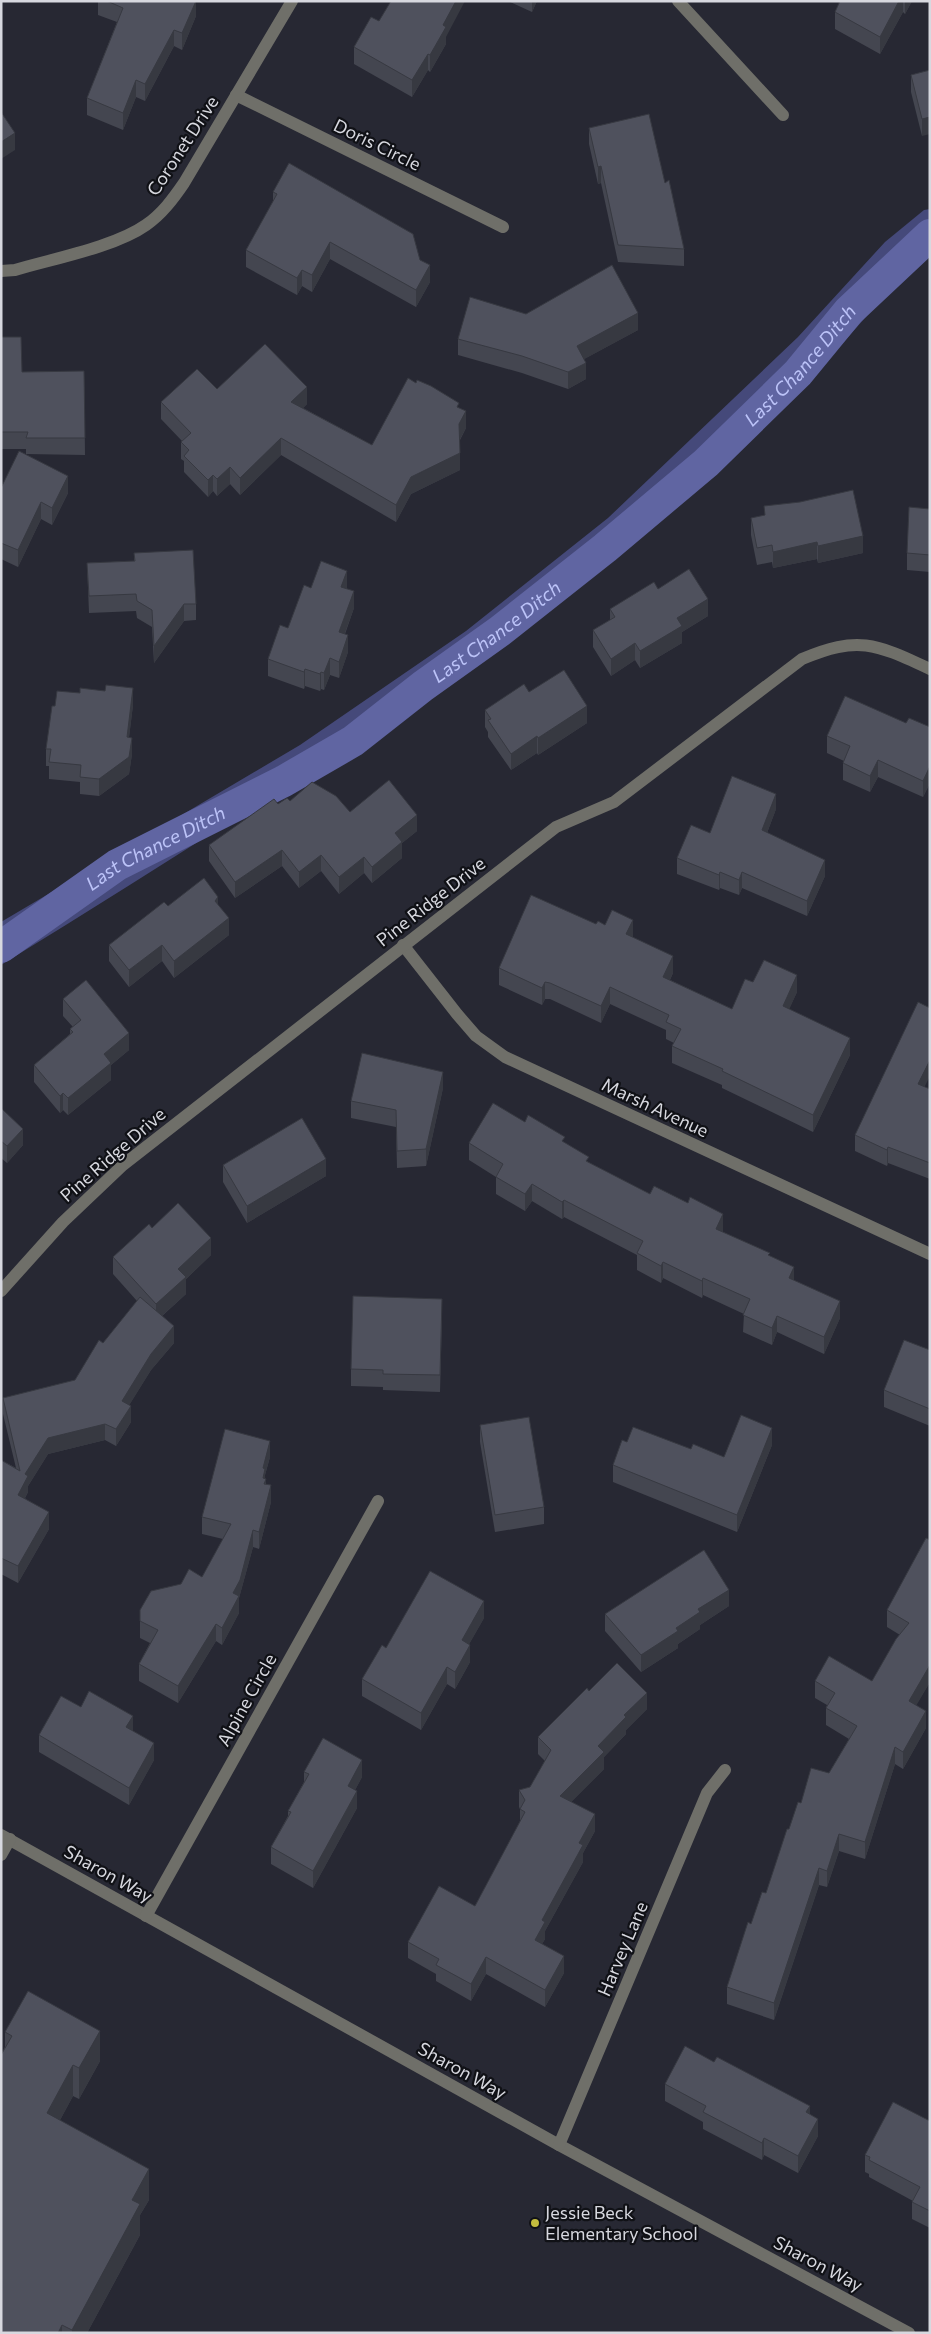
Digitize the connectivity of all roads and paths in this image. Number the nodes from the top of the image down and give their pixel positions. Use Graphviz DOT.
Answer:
graph roads {
  1 [pos="292,1"];
  2 [pos="678,1"];
  3 [pos="236,94"];
  4 [pos="783,115"];
  5 [pos="503,227"];
  6 [pos="1,271"];
  7 [pos="930,669"];
  8 [pos="402,945"];
  9 [pos="930,1254"];
  10 [pos="1,1291"];
  11 [pos="378,1501"];
  12 [pos="725,1770"];
  13 [pos="6,1837"];
  14 [pos="1,1855"];
  15 [pos="146,1916"];
  16 [pos="559,2145"];
  17 [pos="909,2333"];
  1 -- 3 [label="street, Coronet Drive"];
  2 -- 4 [label="street"];
  3 -- 5 [label="street, Doris Circle"];
  3 -- 6 [label="street, Coronet Drive"];
  7 -- 8 [label="street, Pine Ridge Drive"];
  8 -- 9 [label="street, Marsh Avenue"];
  8 -- 10 [label="street, Pine Ridge Drive"];
  11 -- 15 [label="street, Alpine Circle"];
  12 -- 16 [label="street, Harvey Lane"];
  13 -- 14 [label="street"];
  13 -- 15 [label="street, Sharon Way"];
  15 -- 16 [label="street, Sharon Way"];
  16 -- 17 [label="street, Sharon Way"];
}
